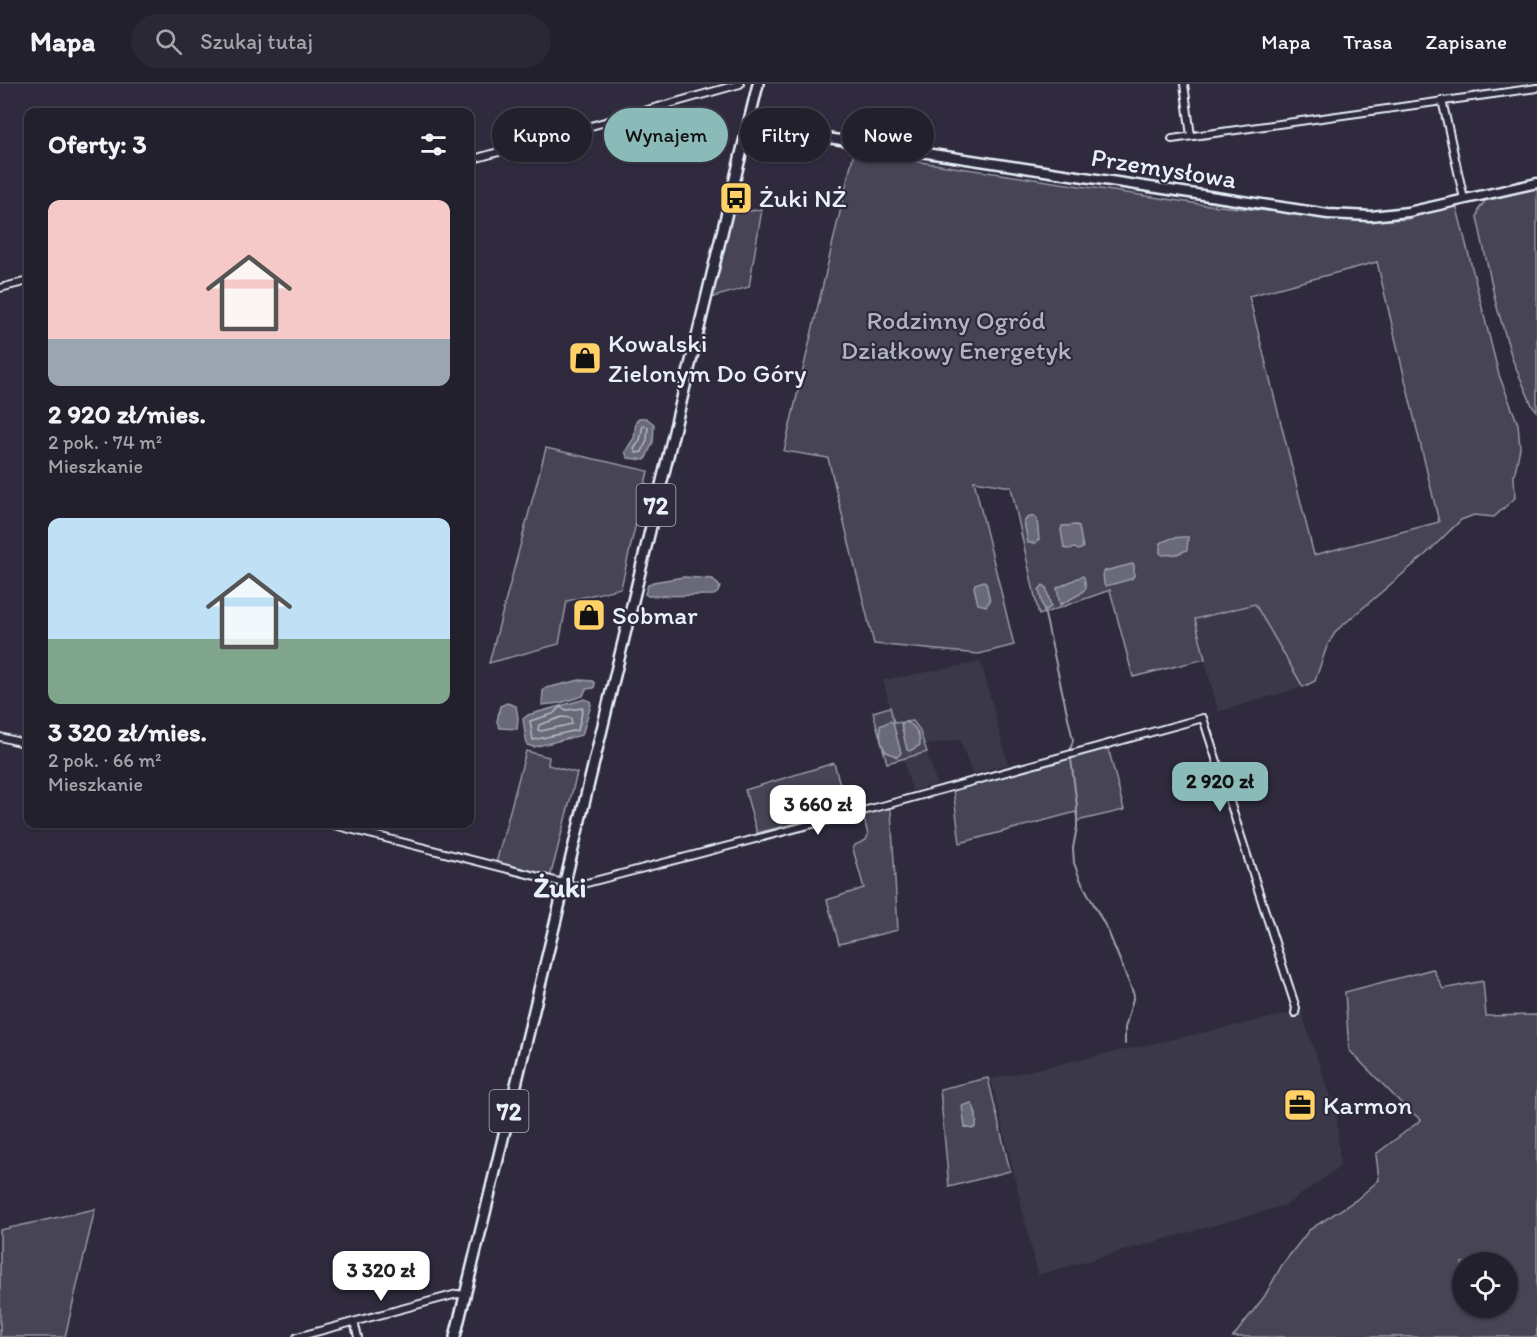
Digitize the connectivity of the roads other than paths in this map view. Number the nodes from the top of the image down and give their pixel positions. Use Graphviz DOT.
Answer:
graph roads {
  1 [pos="740,84"];
  2 [pos="758,84"];
  3 [pos="1184,84"];
  4 [pos="1537,88"];
  5 [pos="1442,100"];
  6 [pos="752,108"];
  7 [pos="1191,136"];
  8 [pos="830,138"];
  9 [pos="1172,139"];
  10 [pos="474,159"];
  11 [pos="740,159"];
  12 [pos="1537,183"];
  13 [pos="1464,199"];
  14 [pos="24,282"];
  15 [pos="0,288"];
  16 [pos="0,737"];
  17 [pos="24,743"];
  18 [pos="345,828"];
  19 [pos="564,885"];
  20 [pos="1295,1013"];
  21 [pos="465,1295"];
  22 [pos="354,1322"];
  23 [pos="297,1337"];
  24 [pos="358,1337"];
  25 [pos="455,1337"];
  1 -- 10 [label="street"];
  2 -- 6 [label="main road, 72"];
  3 -- 7 [label="street"];
  4 -- 5 [label="street"];
  5 -- 7 [label="street"];
  5 -- 13 [label="street"];
  7 -- 9 [label="street"];
  8 -- 13 [label="main road, Przemysłowa"];
  11 -- 19 [label="main road, 72"];
  12 -- 13 [label="main road, Przemysłowa"];
  14 -- 15 [label="street"];
  16 -- 17 [label="street"];
  18 -- 19 [label="street"];
  19 -- 20 [label="street"];
  19 -- 21 [label="main road, 72"];
  21 -- 22 [label="street"];
  21 -- 25 [label="main road, 72"];
  22 -- 23 [label="street"];
  22 -- 24 [label="street"];
}
